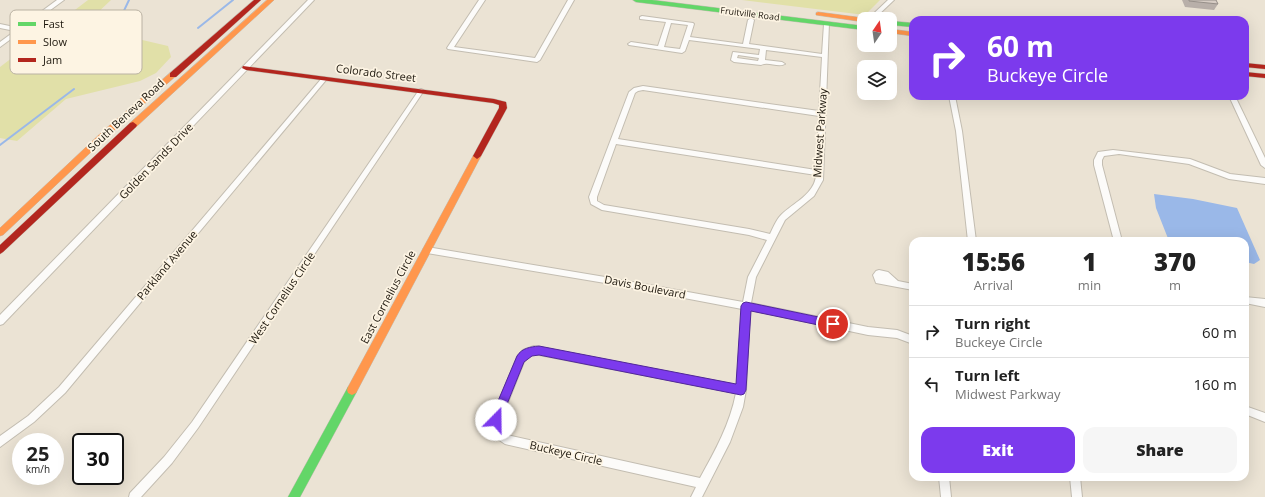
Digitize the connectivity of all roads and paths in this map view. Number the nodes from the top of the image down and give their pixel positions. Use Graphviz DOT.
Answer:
graph roads {
  1 [pos="61,0"];
  2 [pos="258,0"];
  3 [pos="272,0"];
  4 [pos="311,0"];
  5 [pos="482,0"];
  6 [pos="571,0"];
  7 [pos="636,0"];
  8 [pos="701,0"];
  9 [pos="891,0"];
  10 [pos="47,10"];
  11 [pos="878,12"];
  12 [pos="642,18"];
  13 [pos="857,19"];
  14 [pos="857,19"];
  15 [pos="751,20"];
  16 [pos="669,21"];
  17 [pos="827,24"];
  18 [pos="897,24"];
  19 [pos="909,25"];
  20 [pos="0,26"];
  21 [pos="857,27"];
  22 [pos="10,28"];
  23 [pos="897,32"];
  24 [pos="909,33"];
  25 [pos="10,38"];
  26 [pos="687,38"];
  27 [pos="631,44"];
  28 [pos="746,45"];
  29 [pos="0,46"];
  30 [pos="660,48"];
  31 [pos="763,48"];
  32 [pos="825,56"];
  33 [pos="782,64"];
  34 [pos="1249,65"];
  35 [pos="1265,67"];
  36 [pos="246,68"];
  37 [pos="1249,74"];
  38 [pos="1265,76"];
  39 [pos="324,79"];
  40 [pos="421,91"];
  41 [pos="953,100"];
  42 [pos="1234,100"];
  43 [pos="505,107"];
  44 [pos="822,114"];
  45 [pos="614,141"];
  46 [pos="1265,165"];
  47 [pos="820,173"];
  48 [pos="1265,181"];
  49 [pos="0,233"];
  50 [pos="972,237"];
  51 [pos="1117,237"];
  52 [pos="772,238"];
  53 [pos="0,250"];
  54 [pos="427,250"];
  55 [pos="894,284"];
  56 [pos="909,286"];
  57 [pos="1249,301"];
  58 [pos="1265,303"];
  59 [pos="746,306"];
  60 [pos="0,321"];
  61 [pos="909,339"];
  62 [pos="741,390"];
  63 [pos="1249,412"];
  64 [pos="1265,418"];
  65 [pos="0,442"];
  66 [pos="944,481"];
  67 [pos="1075,481"];
  68 [pos="703,484"];
  69 [pos="134,497"];
  70 [pos="294,497"];
  71 [pos="696,497"];
  72 [pos="946,497"];
  73 [pos="1077,497"];
  1 -- 10 [label="street"];
  2 -- 49 [label="main road, South Beneva Road"];
  3 -- 53 [label="main road, South Beneva Road"];
  4 -- 36 [label="street, Golden Sands Drive"];
  5 -- 6 [label="street"];
  7 -- 17 [label="main road, Fruitville Road"];
  8 -- 14 [label="main road, Fruitville Road"];
  9 -- 11 [label="street"];
  12 -- 16 [label="street"];
  13 -- 17 [label="main road"];
  15 -- 28 [label="street"];
  16 -- 26 [label="street"];
  16 -- 30 [label="street"];
  17 -- 21 [label="main road, Fruitville Road"];
  17 -- 32 [label="street, Midwest Parkway"];
  18 -- 19 [label="main road"];
  20 -- 22 [label="street"];
  23 -- 24 [label="main road"];
  25 -- 29 [label="street"];
  26 -- 28 [label="street"];
  26 -- 30 [label="street"];
  27 -- 30 [label="street"];
  28 -- 31 [label="street"];
  31 -- 32 [label="street"];
  31 -- 33 [label="street"];
  32 -- 44 [label="street, Midwest Parkway"];
  34 -- 35 [label="main road"];
  36 -- 39 [label="main road, Colorado Street"];
  36 -- 60 [label="street, Golden Sands Drive"];
  37 -- 38 [label="main road"];
  39 -- 40 [label="main road, Colorado Street"];
  39 -- 65 [label="street, Parkland Avenue"];
  40 -- 43 [label="main road, Colorado Street"];
  40 -- 69 [label="street, West Cornelius Circle"];
  41 -- 50 [label="street"];
  42 -- 46 [label="street"];
  43 -- 54 [label="main road, East Cornelius Circle"];
  44 -- 45 [label="street"];
  44 -- 47 [label="street, Midwest Parkway"];
  45 -- 47 [label="street"];
  45 -- 52 [label="street"];
  47 -- 52 [label="street, Midwest Parkway"];
  48 -- 51 [label="street"];
  52 -- 59 [label="street, Midwest Parkway"];
  54 -- 59 [label="street, Davis Boulevard"];
  54 -- 70 [label="main road, East Cornelius Circle"];
  55 -- 56 [label="street"];
  57 -- 58 [label="street"];
  59 -- 61 [label="street, Davis Boulevard"];
  59 -- 62 [label="street, Midwest Parkway"];
  62 -- 68 [label="street, Midwest Parkway"];
  62 -- 68 [label="street, Buckeye Circle"];
  63 -- 64 [label="street"];
  66 -- 72 [label="street"];
  67 -- 73 [label="street"];
  68 -- 71 [label="street, Midwest Parkway"];
}
